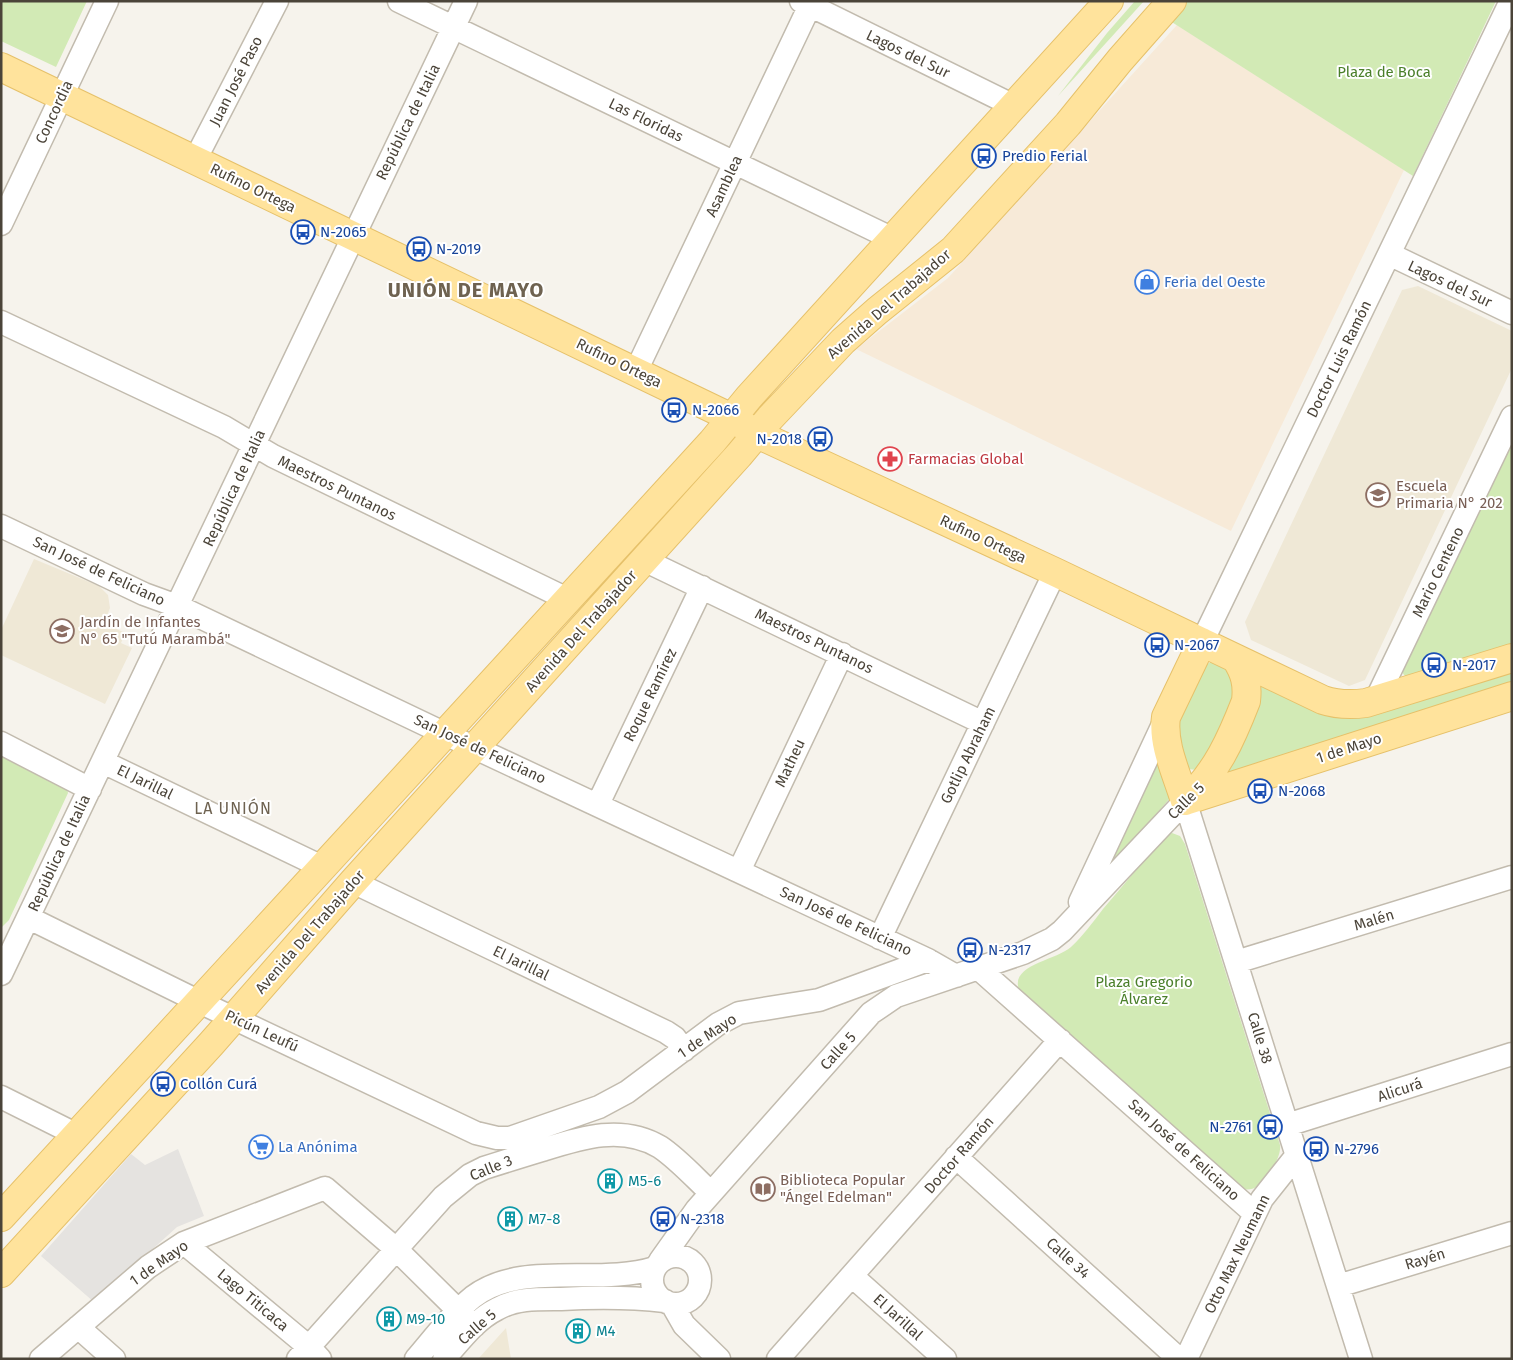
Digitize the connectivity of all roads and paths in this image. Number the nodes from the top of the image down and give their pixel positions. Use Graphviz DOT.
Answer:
graph roads {
  1 [pos="107,1"];
  2 [pos="277,1"];
  3 [pos="399,1"];
  4 [pos="466,1"];
  5 [pos="1109,1"];
  6 [pos="1172,1"];
  7 [pos="1511,1"];
  8 [pos="808,3"];
  9 [pos="454,28"];
  10 [pos="1,66"];
  11 [pos="62,96"];
  12 [pos="1014,106"];
  13 [pos="195,160"];
  14 [pos="735,163"];
  15 [pos="1,224"];
  16 [pos="354,237"];
  17 [pos="893,239"];
  18 [pos="1389,254"];
  19 [pos="1512,313"];
  20 [pos="1,322"];
  21 [pos="636,371"];
  22 [pos="1512,417"];
  23 [pos="732,418"];
  24 [pos="757,434"];
  25 [pos="254,445"];
  26 [pos="1,526"];
  27 [pos="644,560"];
  28 [pos="1056,572"];
  29 [pos="702,587"];
  30 [pos="567,599"];
  31 [pos="177,606"];
  32 [pos="1202,642"];
  33 [pos="842,654"];
  34 [pos="1512,658"];
  35 [pos="1236,659"];
  36 [pos="1512,696"];
  37 [pos="1376,700"];
  38 [pos="1166,717"];
  39 [pos="983,723"];
  40 [pos="444,733"];
  41 [pos="1,743"];
  42 [pos="475,748"];
  43 [pos="103,762"];
  44 [pos="90,789"];
  45 [pos="1185,801"];
  46 [pos="598,804"];
  47 [pos="322,867"];
  48 [pos="739,871"];
  49 [pos="1512,877"];
  50 [pos="353,882"];
  51 [pos="29,918"];
  52 [pos="1073,918"];
  53 [pos="880,938"];
  54 [pos="8,944"];
  55 [pos="928,960"];
  56 [pos="1236,962"];
  57 [pos="978,968"];
  58 [pos="1,974"];
  59 [pos="956,976"];
  60 [pos="201,1002"];
  61 [pos="234,1018"];
  62 [pos="1060,1040"];
  63 [pos="684,1050"];
  64 [pos="1512,1054"];
  65 [pos="1,1097"];
  66 [pos="1287,1125"];
  67 [pos="77,1135"];
  68 [pos="497,1138"];
  69 [pos="1297,1155"];
  70 [pos="956,1157"];
  71 [pos="711,1193"];
  72 [pos="1254,1213"];
  73 [pos="1,1218"];
  74 [pos="1512,1233"];
  75 [pos="184,1243"];
  76 [pos="396,1249"];
  77 [pos="658,1264"];
  78 [pos="1,1272"];
  79 [pos="852,1276"];
  80 [pos="1338,1286"];
  81 [pos="668,1302"];
  82 [pos="466,1318"];
  83 [pos="78,1326"];
  84 [pos="309,1355"];
  85 [pos="41,1359"];
  86 [pos="114,1359"];
  87 [pos="416,1359"];
  88 [pos="444,1359"];
  89 [pos="719,1359"];
  90 [pos="778,1359"];
  91 [pos="945,1359"];
  92 [pos="1179,1359"];
  93 [pos="1186,1359"];
  94 [pos="1361,1359"];
  1 -- 11 [label="street, Concordia"];
  2 -- 13 [label="street, Juan José Paso"];
  3 -- 9 [label="street, Las Floridas"];
  4 -- 9 [label="street, República de Italia"];
  5 -- 12 [label="main road, Avenida Del Trabajador"];
  6 -- 24 [label="main road, Avenida Del Trabajador"];
  7 -- 18 [label="street, Doctor Luis Ramón"];
  8 -- 12 [label="street, Lagos del Sur"];
  8 -- 14 [label="street, Asamblea"];
  9 -- 14 [label="street, Las Floridas"];
  9 -- 16 [label="street, República de Italia"];
  10 -- 11 [label="main road, Rufino Ortega"];
  11 -- 13 [label="main road, Rufino Ortega"];
  11 -- 15 [label="street, Concordia"];
  12 -- 17 [label="main road, Avenida Del Trabajador"];
  13 -- 16 [label="main road, Rufino Ortega"];
  14 -- 17 [label="street, Las Floridas"];
  14 -- 21 [label="street, Asamblea"];
  16 -- 21 [label="main road, Rufino Ortega"];
  16 -- 25 [label="street, República de Italia"];
  17 -- 23 [label="main road, Avenida Del Trabajador"];
  18 -- 19 [label="street, Lagos del Sur"];
  18 -- 32 [label="street, Doctor Luis Ramón"];
  20 -- 25 [label="street, Maestros Puntanos"];
  21 -- 23 [label="main road, Rufino Ortega"];
  22 -- 37 [label="street, Mario Centeno"];
  23 -- 24 [label="main road, Rufino Ortega"];
  23 -- 30 [label="main road, Avenida Del Trabajador"];
  24 -- 27 [label="main road, Avenida Del Trabajador"];
  24 -- 28 [label="main road, Rufino Ortega"];
  25 -- 30 [label="street, Maestros Puntanos"];
  25 -- 31 [label="street, República de Italia"];
  26 -- 31 [label="street, San José de Feliciano"];
  27 -- 29 [label="street, Maestros Puntanos"];
  27 -- 42 [label="main road, Avenida Del Trabajador"];
  28 -- 32 [label="main road, Rufino Ortega"];
  28 -- 39 [label="street, Gotlip Abraham"];
  29 -- 33 [label="street, Maestros Puntanos"];
  29 -- 46 [label="street, Roque Ramírez"];
  30 -- 40 [label="main road, Avenida Del Trabajador"];
  31 -- 40 [label="street, San José de Feliciano"];
  31 -- 43 [label="street, República de Italia"];
  32 -- 35 [label="main road, Rufino Ortega"];
  32 -- 38 [label="main road, Doctor Luis Ramón"];
  33 -- 39 [label="street, Maestros Puntanos"];
  33 -- 48 [label="street, Matheu"];
  34 -- 37 [label="main road"];
  35 -- 37 [label="main road"];
  35 -- 45 [label="main road, Calle 5"];
  36 -- 45 [label="main road, 1 de Mayo"];
  38 -- 45 [label="main road, Calle 38"];
  38 -- 52 [label="street, Calle 5"];
  39 -- 53 [label="street, Gotlip Abraham"];
  40 -- 42 [label="street, San José de Feliciano"];
  40 -- 47 [label="main road, Avenida Del Trabajador"];
  41 -- 44 [label="street"];
  42 -- 46 [label="street, San José de Feliciano"];
  42 -- 50 [label="main road, Avenida Del Trabajador"];
  43 -- 44 [label="street, República de Italia"];
  43 -- 47 [label="street, El Jarillal"];
  44 -- 51 [label="street, República de Italia"];
  45 -- 52 [label="street, Calle 5"];
  45 -- 56 [label="street, Calle 38"];
  46 -- 48 [label="street, San José de Feliciano"];
  47 -- 60 [label="main road, Avenida Del Trabajador"];
  48 -- 53 [label="street, San José de Feliciano"];
  49 -- 56 [label="street, Malén"];
  50 -- 61 [label="main road, Avenida Del Trabajador"];
  50 -- 63 [label="street, El Jarillal"];
  51 -- 54 [label="street, República de Italia"];
  51 -- 60 [label="street, Picún Leufú"];
  52 -- 57 [label="street, Calle 5"];
  53 -- 55 [label="street, San José de Feliciano"];
  54 -- 58 [label="street, República de Italia"];
  55 -- 59 [label="street, San José de Feliciano"];
  55 -- 63 [label="street, 1 de Mayo"];
  56 -- 66 [label="street, Calle 38"];
  57 -- 59 [label="street, Calle 5"];
  57 -- 62 [label="street, San José de Feliciano"];
  59 -- 71 [label="street, Calle 5"];
  60 -- 61 [label="street, Picún Leufú"];
  60 -- 67 [label="main road, Avenida Del Trabajador"];
  61 -- 68 [label="street, Picún Leufú"];
  61 -- 78 [label="main road, Avenida Del Trabajador"];
  62 -- 70 [label="street, Doctor Ramón"];
  62 -- 72 [label="street, San José de Feliciano"];
  63 -- 68 [label="street, 1 de Mayo"];
  64 -- 66 [label="street, Alicurá"];
  65 -- 67 [label="street"];
  66 -- 69 [label="street, Calle 38"];
  67 -- 73 [label="main road, Avenida Del Trabajador"];
  69 -- 72 [label="street, Otto Max Neumann"];
  69 -- 80 [label="street, Calle 38"];
  70 -- 79 [label="street, Doctor Ramón"];
  70 -- 92 [label="street, Calle 34"];
  71 -- 76 [label="street, Calle 3"];
  71 -- 77 [label="street, Calle 5"];
  72 -- 93 [label="street, Otto Max Neumann"];
  74 -- 80 [label="street, Rayén"];
  75 -- 76 [label="street, 1 de Mayo"];
  75 -- 83 [label="street, 1 de Mayo"];
  75 -- 84 [label="street, Lago Titicaca"];
  76 -- 82 [label="street"];
  76 -- 84 [label="street, Calle 3"];
  77 -- 81 [label="street"];
  77 -- 81 [label="street"];
  77 -- 82 [label="street, Calle 5"];
  79 -- 90 [label="street, Doctor Ramón"];
  79 -- 91 [label="street, El Jarillal"];
  80 -- 94 [label="street, Calle 38"];
  81 -- 82 [label="street, Calle 5"];
  81 -- 89 [label="street"];
  82 -- 87 [label="street, Calle 5"];
  82 -- 88 [label="street, Calle 5"];
  83 -- 85 [label="street, 1 de Mayo"];
  83 -- 86 [label="street"];
}
